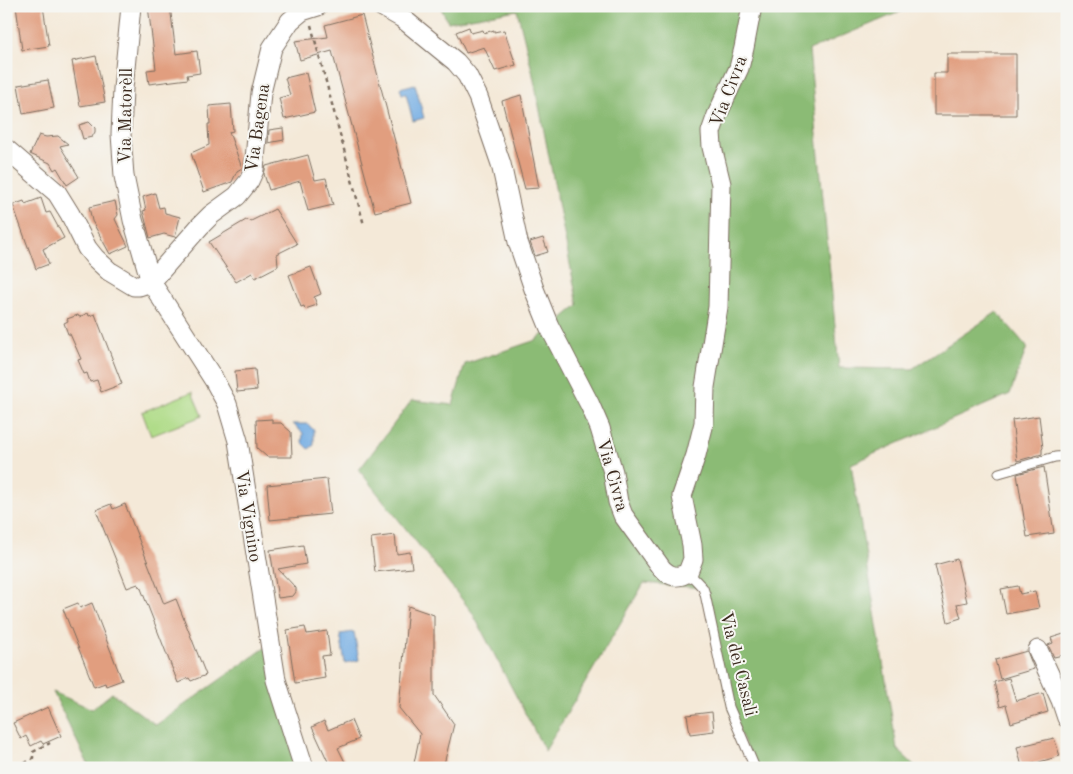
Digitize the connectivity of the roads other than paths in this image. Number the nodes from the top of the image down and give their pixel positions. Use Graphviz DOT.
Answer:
graph roads {
  1 [pos="131,6"];
  2 [pos="381,6"];
  3 [pos="752,6"];
  4 [pos="306,8"];
  5 [pos="6,149"];
  6 [pos="151,282"];
  7 [pos="1067,456"];
  8 [pos="999,473"];
  9 [pos="688,572"];
  10 [pos="1038,650"];
  11 [pos="1067,718"];
  12 [pos="304,768"];
  13 [pos="755,768"];
  1 -- 6 [label="street, Via Matorèll"];
  2 -- 9 [label="street, Via Civra"];
  3 -- 9 [label="street, Via Civra"];
  4 -- 6 [label="street, Via Bagena"];
  5 -- 6 [label="street"];
  6 -- 12 [label="street, Via Vignino"];
  7 -- 8 [label="lane"];
  9 -- 13 [label="lane, Via dei Casali"];
  10 -- 11 [label="street"];
}
